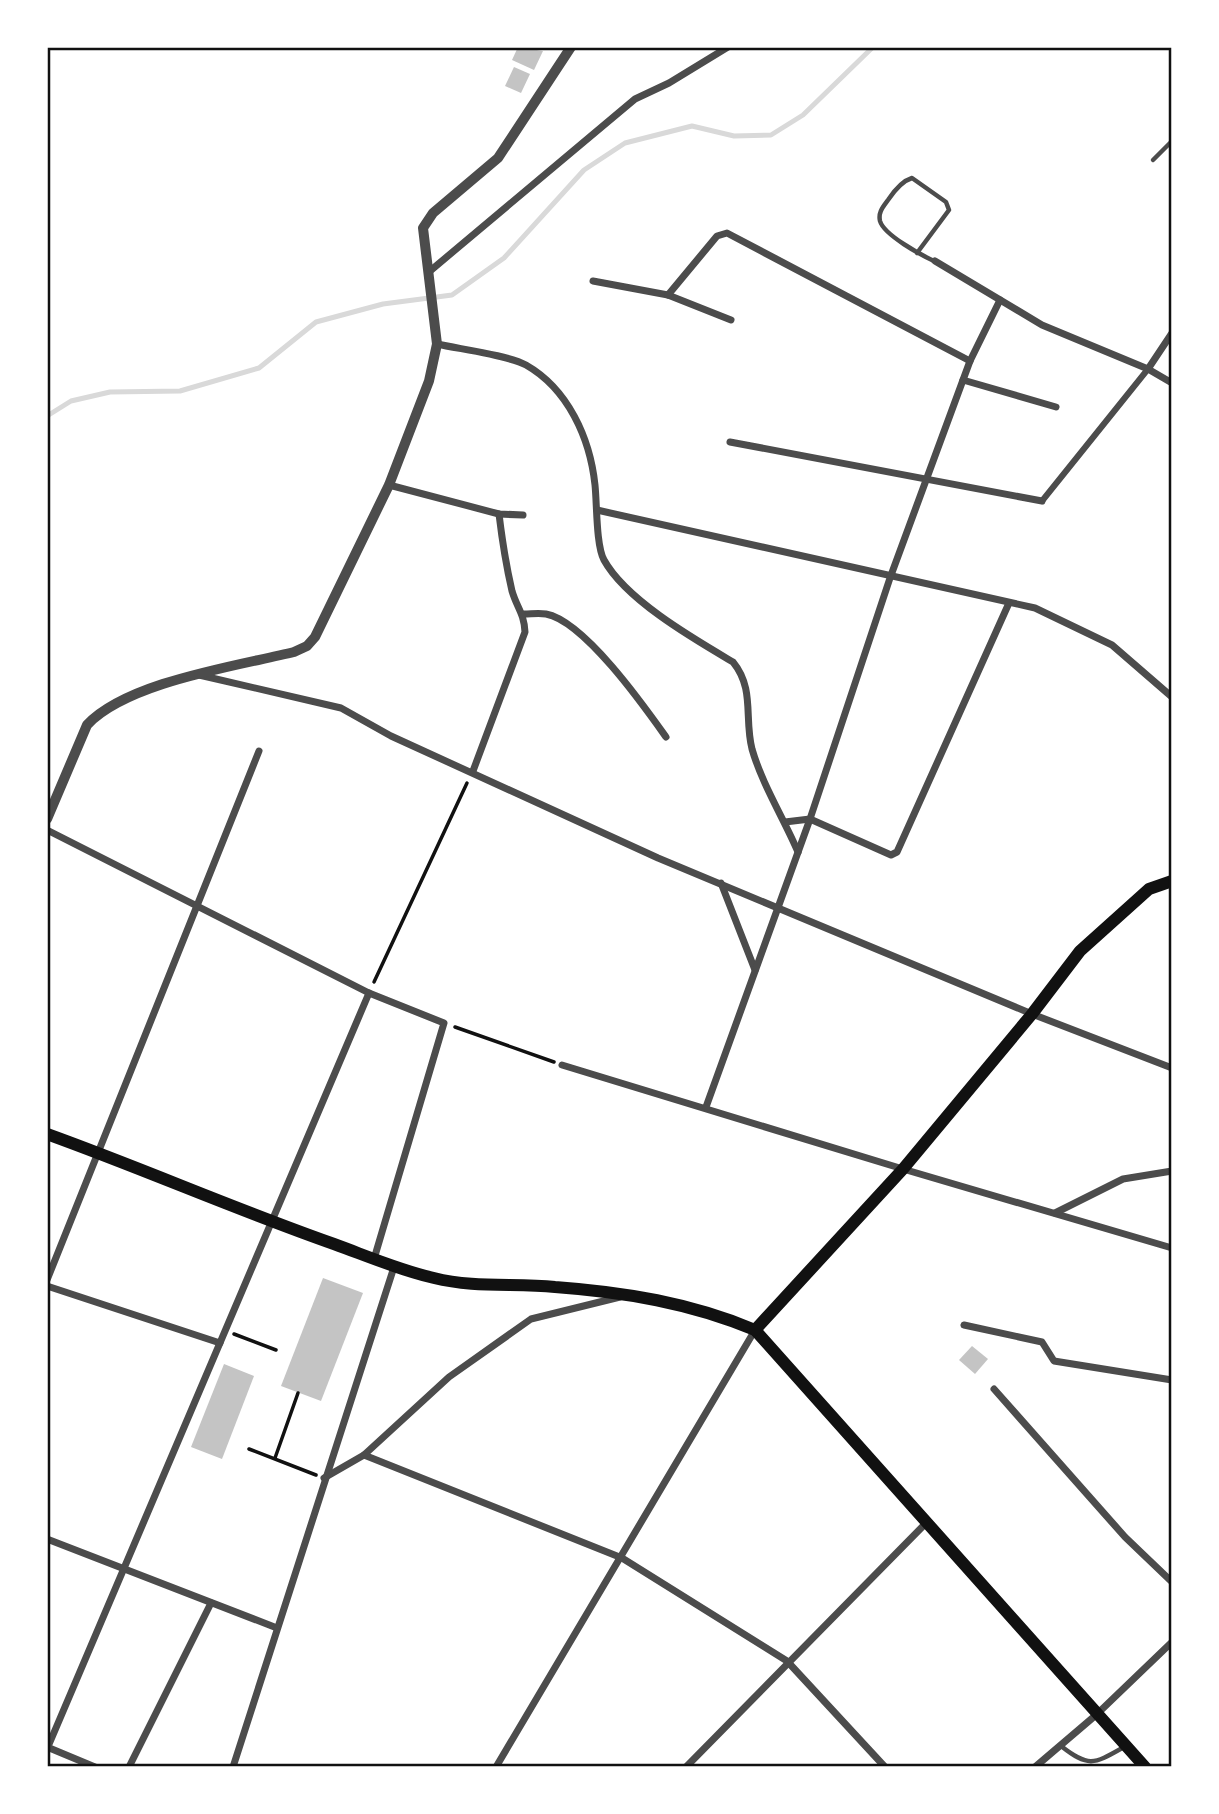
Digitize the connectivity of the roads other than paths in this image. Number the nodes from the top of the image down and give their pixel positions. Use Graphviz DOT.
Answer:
graph roads {
  1 [pos="571,47"];
  2 [pos="728,47"];
  3 [pos="1172,141"];
  4 [pos="1153,160"];
  5 [pos="917,253"];
  6 [pos="935,261"];
  7 [pos="430,276"];
  8 [pos="593,281"];
  9 [pos="668,295"];
  10 [pos="1000,300"];
  11 [pos="731,320"];
  12 [pos="1172,333"];
  13 [pos="437,344"];
  14 [pos="970,361"];
  15 [pos="1148,369"];
  16 [pos="963,380"];
  17 [pos="1172,383"];
  18 [pos="1056,407"];
  19 [pos="730,442"];
  20 [pos="927,481"];
  21 [pos="389,485"];
  22 [pos="1042,501"];
  23 [pos="597,510"];
  24 [pos="499,513"];
  25 [pos="523,515"];
  26 [pos="890,578"];
  27 [pos="1009,603"];
  28 [pos="524,614"];
  29 [pos="198,675"];
  30 [pos="1172,697"];
  31 [pos="666,737"];
  32 [pos="259,751"];
  33 [pos="473,771"];
  34 [pos="47,819"];
  35 [pos="810,819"];
  36 [pos="785,822"];
  37 [pos="47,830"];
  38 [pos="798,852"];
  39 [pos="1172,881"];
  40 [pos="721,883"];
  41 [pos="197,905"];
  42 [pos="779,906"];
  43 [pos="756,971"];
  44 [pos="369,993"];
  45 [pos="1032,1014"];
  46 [pos="562,1065"];
  47 [pos="1172,1068"];
  48 [pos="706,1107"];
  49 [pos="47,1134"];
  50 [pos="98,1153"];
  51 [pos="903,1169"];
  52 [pos="1172,1171"];
  53 [pos="1054,1213"];
  54 [pos="272,1222"];
  55 [pos="1172,1248"];
  56 [pos="374,1259"];
  57 [pos="394,1267"];
  58 [pos="47,1280"];
  59 [pos="47,1286"];
  60 [pos="631,1294"];
  61 [pos="964,1325"];
  62 [pos="755,1330"];
  63 [pos="220,1343"];
  64 [pos="1172,1380"];
  65 [pos="993,1389"];
  66 [pos="364,1455"];
  67 [pos="324,1478"];
  68 [pos="927,1522"];
  69 [pos="47,1539"];
  70 [pos="622,1558"];
  71 [pos="124,1571"];
  72 [pos="1172,1582"];
  73 [pos="211,1603"];
  74 [pos="277,1628"];
  75 [pos="1172,1642"];
  76 [pos="786,1661"];
  77 [pos="1096,1716"];
  78 [pos="1060,1745"];
  79 [pos="1125,1746"];
  80 [pos="48,1748"];
  81 [pos="95,1767"];
  82 [pos="128,1767"];
  83 [pos="233,1767"];
  84 [pos="496,1767"];
  85 [pos="686,1767"];
  86 [pos="885,1767"];
  87 [pos="1035,1767"];
  88 [pos="1145,1767"];
  1 -- 7 [label="street"];
  2 -- 7 [label="street"];
  3 -- 4 [label="lane"];
  5 -- 5 [label="lane"];
  5 -- 6 [label="lane"];
  6 -- 10 [label="street"];
  7 -- 13 [label="street"];
  8 -- 9 [label="street"];
  9 -- 11 [label="street"];
  9 -- 14 [label="street"];
  10 -- 14 [label="street"];
  10 -- 15 [label="street"];
  12 -- 15 [label="street"];
  13 -- 21 [label="street"];
  13 -- 23 [label="street"];
  14 -- 16 [label="street"];
  15 -- 17 [label="street"];
  15 -- 22 [label="street"];
  16 -- 18 [label="street"];
  16 -- 20 [label="street"];
  19 -- 20 [label="street"];
  20 -- 22 [label="street"];
  20 -- 26 [label="street"];
  21 -- 24 [label="street"];
  21 -- 29 [label="street"];
  23 -- 26 [label="street"];
  23 -- 36 [label="street"];
  24 -- 25 [label="street"];
  24 -- 28 [label="street"];
  26 -- 27 [label="street"];
  26 -- 35 [label="street"];
  27 -- 30 [label="street"];
  27 -- 35 [label="street"];
  28 -- 31 [label="street"];
  28 -- 33 [label="street"];
  29 -- 33 [label="street"];
  29 -- 34 [label="street"];
  32 -- 41 [label="street"];
  33 -- 40 [label="street"];
  35 -- 36 [label="street"];
  35 -- 38 [label="street"];
  36 -- 38 [label="street"];
  37 -- 41 [label="street"];
  38 -- 42 [label="street"];
  39 -- 45 [label="main road"];
  40 -- 42 [label="street"];
  40 -- 43 [label="street"];
  41 -- 44 [label="street"];
  41 -- 50 [label="street"];
  42 -- 43 [label="street"];
  42 -- 45 [label="street"];
  43 -- 48 [label="street"];
  44 -- 54 [label="street"];
  44 -- 56 [label="street"];
  45 -- 47 [label="street"];
  45 -- 51 [label="main road"];
  46 -- 48 [label="street"];
  48 -- 51 [label="street"];
  49 -- 50 [label="main road"];
  50 -- 54 [label="main road"];
  50 -- 58 [label="street"];
  51 -- 53 [label="street"];
  51 -- 62 [label="main road"];
  52 -- 53 [label="street"];
  53 -- 55 [label="street"];
  54 -- 56 [label="main road"];
  54 -- 63 [label="street"];
  56 -- 57 [label="main road"];
  57 -- 60 [label="main road"];
  57 -- 67 [label="street"];
  59 -- 63 [label="street"];
  60 -- 62 [label="main road"];
  60 -- 66 [label="street"];
  61 -- 64 [label="street"];
  62 -- 68 [label="main road"];
  62 -- 70 [label="street"];
  63 -- 71 [label="street"];
  65 -- 72 [label="street"];
  66 -- 67 [label="street"];
  66 -- 70 [label="street"];
  67 -- 74 [label="street"];
  68 -- 76 [label="street"];
  68 -- 77 [label="main road"];
  69 -- 71 [label="street"];
  70 -- 76 [label="street"];
  70 -- 84 [label="street"];
  71 -- 73 [label="street"];
  71 -- 80 [label="street"];
  73 -- 74 [label="street"];
  73 -- 82 [label="street"];
  74 -- 83 [label="street"];
  75 -- 77 [label="street"];
  76 -- 85 [label="street"];
  76 -- 86 [label="street"];
  77 -- 78 [label="street"];
  77 -- 79 [label="main road"];
  78 -- 79 [label="lane"];
  78 -- 87 [label="street"];
  79 -- 88 [label="main road"];
  80 -- 81 [label="street"];
}
